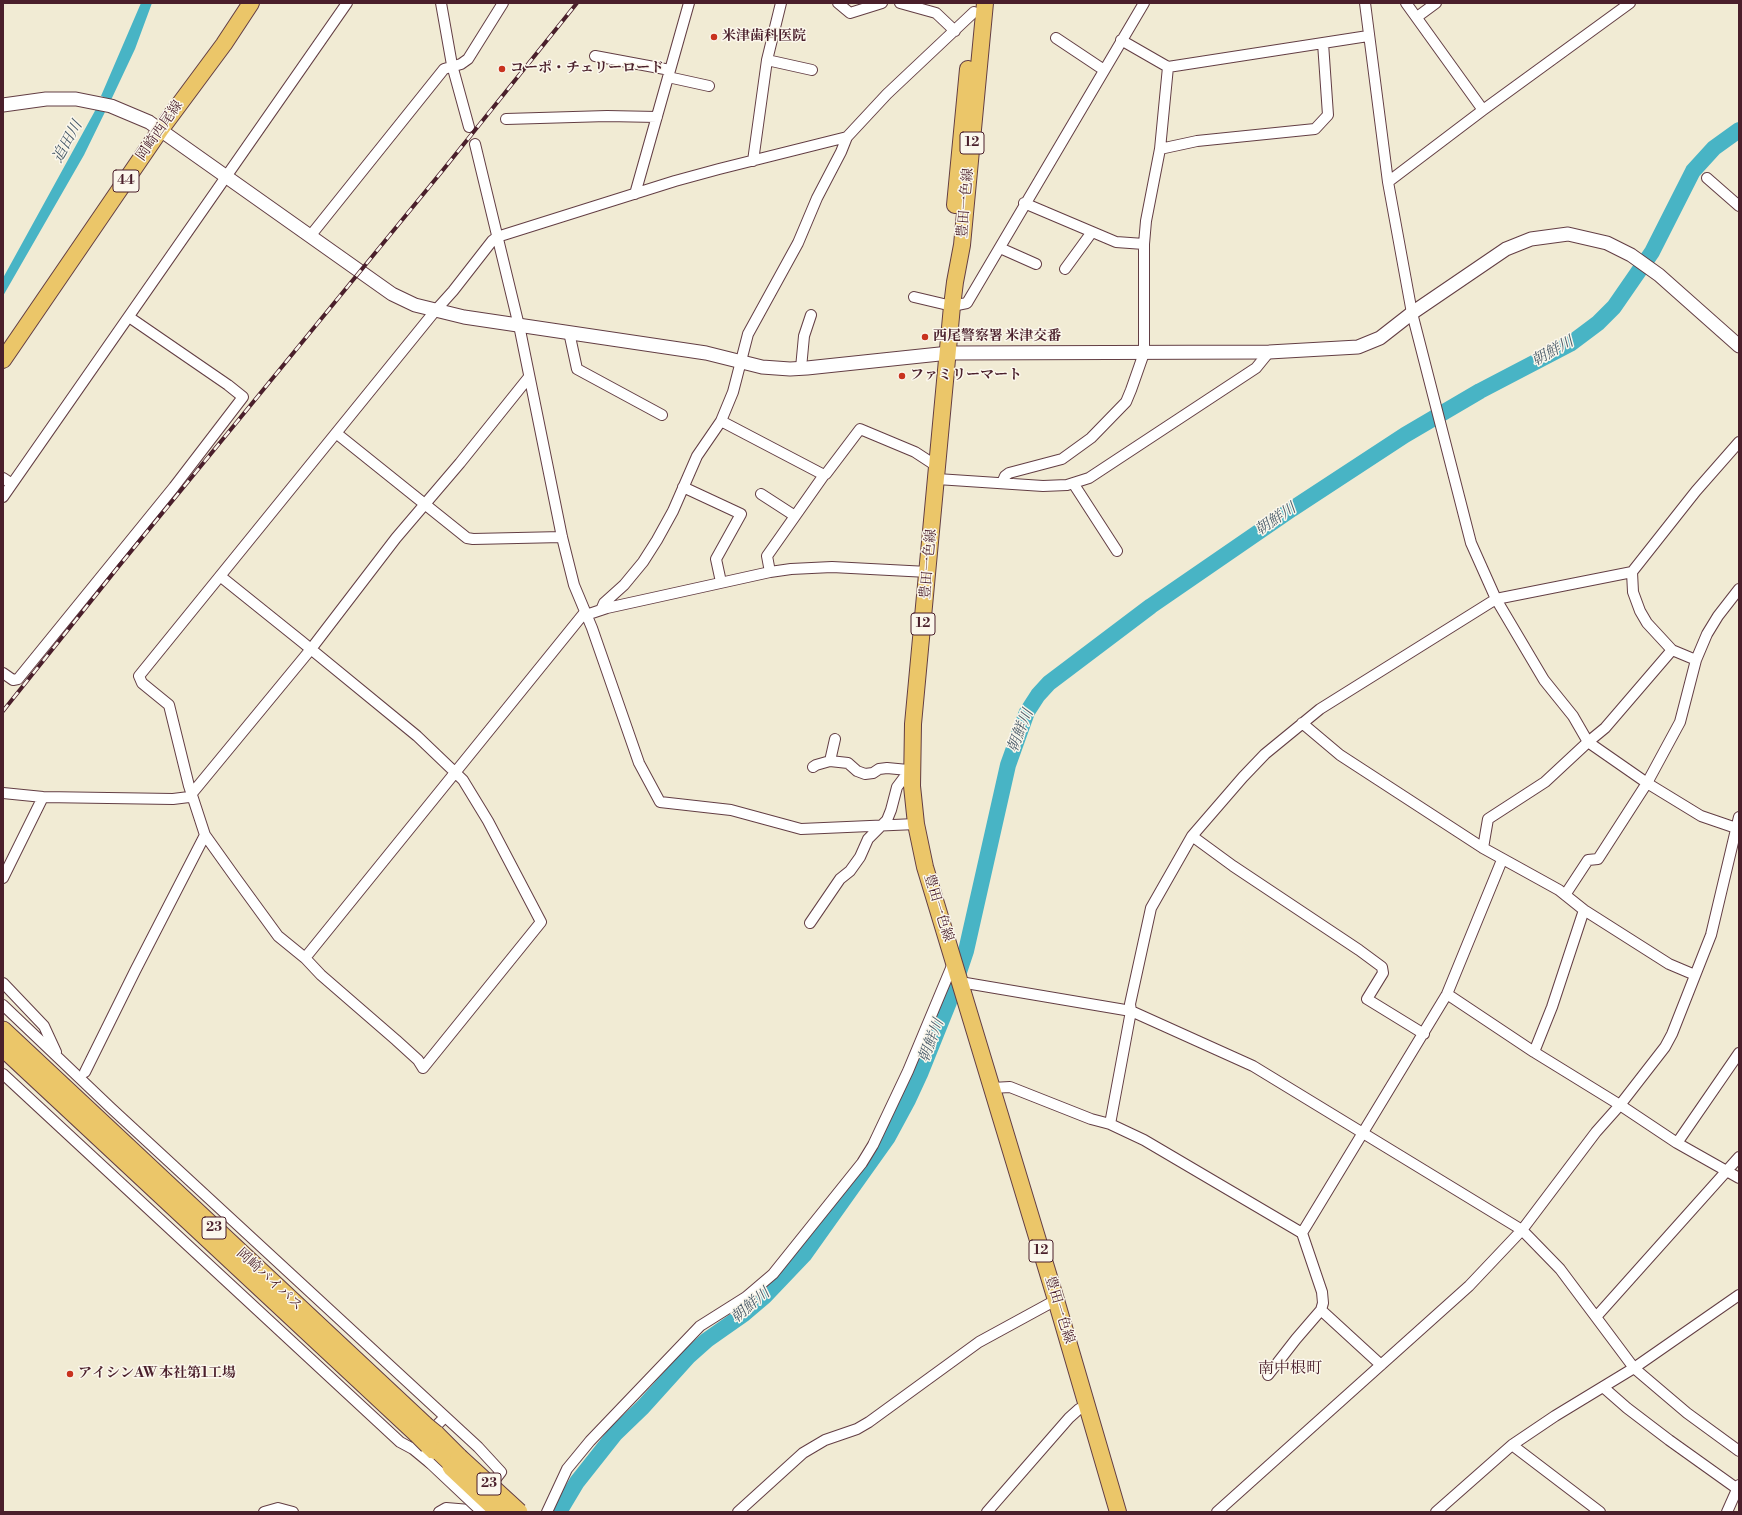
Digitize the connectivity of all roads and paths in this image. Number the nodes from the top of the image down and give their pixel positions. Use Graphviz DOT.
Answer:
graph roads {
  1 [pos="251,3"];
  2 [pos="347,3"];
  3 [pos="440,3"];
  4 [pos="503,3"];
  5 [pos="689,3"];
  6 [pos="781,3"];
  7 [pos="838,3"];
  8 [pos="882,3"];
  9 [pos="900,3"];
  10 [pos="1144,3"];
  11 [pos="1365,3"];
  12 [pos="1406,3"];
  13 [pos="1436,3"];
  14 [pos="1630,3"];
  15 [pos="978,6"];
  16 [pos="1417,17"];
  17 [pos="955,32"];
  18 [pos="1368,36"];
  19 [pos="1056,38"];
  20 [pos="1121,40"];
  21 [pos="1323,43"];
  22 [pos="595,56"];
  23 [pos="767,60"];
  24 [pos="452,65"];
  25 [pos="1168,67"];
  26 [pos="812,70"];
  27 [pos="1104,70"];
  28 [pos="669,74"];
  29 [pos="710,86"];
  30 [pos="3,105"];
  31 [pos="1483,110"];
  32 [pos="657,117"];
  33 [pos="506,119"];
  34 [pos="469,127"];
  35 [pos="161,129"];
  36 [pos="848,137"];
  37 [pos="475,144"];
  38 [pos="1160,149"];
  39 [pos="753,161"];
  40 [pos="226,176"];
  41 [pos="1707,178"];
  42 [pos="1388,182"];
  43 [pos="635,194"];
  44 [pos="1024,203"];
  45 [pos="1739,206"];
  46 [pos="1092,232"];
  47 [pos="311,236"];
  48 [pos="497,237"];
  49 [pos="1144,244"];
  50 [pos="1000,248"];
  51 [pos="1036,264"];
  52 [pos="1065,269"];
  53 [pos="914,297"];
  54 [pos="952,306"];
  55 [pos="435,311"];
  56 [pos="1412,313"];
  57 [pos="811,315"];
  58 [pos="129,317"];
  59 [pos="517,324"];
  60 [pos="569,332"];
  61 [pos="1739,346"];
  62 [pos="1144,352"];
  63 [pos="1269,352"];
  64 [pos="948,353"];
  65 [pos="3,360"];
  66 [pos="741,361"];
  67 [pos="801,368"];
  68 [pos="529,378"];
  69 [pos="662,415"];
  70 [pos="721,421"];
  71 [pos="336,433"];
  72 [pos="1739,442"];
  73 [pos="937,473"];
  74 [pos="824,475"];
  75 [pos="3,478"];
  76 [pos="1002,483"];
  77 [pos="1073,483"];
  78 [pos="12,484"];
  79 [pos="683,487"];
  80 [pos="760,494"];
  81 [pos="3,497"];
  82 [pos="426,505"];
  83 [pos="795,516"];
  84 [pos="562,537"];
  85 [pos="1117,551"];
  86 [pos="770,572"];
  87 [pos="928,572"];
  88 [pos="1632,572"];
  89 [pos="220,576"];
  90 [pos="721,582"];
  91 [pos="1739,589"];
  92 [pos="1496,599"];
  93 [pos="601,610"];
  94 [pos="585,614"];
  95 [pos="311,649"];
  96 [pos="1672,650"];
  97 [pos="1696,660"];
  98 [pos="3,673"];
  99 [pos="1302,723"];
  100 [pos="835,738"];
  101 [pos="1588,742"];
  102 [pos="830,761"];
  103 [pos="813,767"];
  104 [pos="910,768"];
  105 [pos="456,773"];
  106 [pos="1647,783"];
  107 [pos="3,793"];
  108 [pos="192,795"];
  109 [pos="43,797"];
  110 [pos="1739,817"];
  111 [pos="916,824"];
  112 [pos="882,826"];
  113 [pos="1737,828"];
  114 [pos="205,835"];
  115 [pos="1192,836"];
  116 [pos="1483,848"];
  117 [pos="1502,860"];
  118 [pos="3,878"];
  119 [pos="1565,895"];
  120 [pos="1584,910"];
  121 [pos="810,923"];
  122 [pos="305,958"];
  123 [pos="954,963"];
  124 [pos="1695,975"];
  125 [pos="3,984"];
  126 [pos="961,986"];
  127 [pos="1447,994"];
  128 [pos="3,1005"];
  129 [pos="1131,1011"];
  130 [pos="3,1020"];
  131 [pos="3,1030"];
  132 [pos="1424,1034"];
  133 [pos="5,1050"];
  134 [pos="1534,1052"];
  135 [pos="1739,1053"];
  136 [pos="57,1055"];
  137 [pos="85,1072"];
  138 [pos="3,1074"];
  139 [pos="52,1076"];
  140 [pos="992,1088"];
  141 [pos="1620,1105"];
  142 [pos="1110,1124"];
  143 [pos="1364,1133"];
  144 [pos="1677,1143"];
  145 [pos="1739,1157"];
  146 [pos="1727,1170"];
  147 [pos="1739,1178"];
  148 [pos="1522,1230"];
  149 [pos="1302,1233"];
  150 [pos="307,1288"];
  151 [pos="1739,1295"];
  152 [pos="298,1298"];
  153 [pos="1056,1300"];
  154 [pos="1321,1310"];
  155 [pos="1596,1318"];
  156 [pos="1381,1365"];
  157 [pos="1634,1368"];
  158 [pos="1268,1375"];
  159 [pos="1603,1387"];
  160 [pos="1087,1406"];
  161 [pos="445,1417"];
  162 [pos="424,1438"];
  163 [pos="1512,1445"];
  164 [pos="1739,1451"];
  165 [pos="455,1462"];
  166 [pos="1738,1488"];
  167 [pos="470,1511"];
  168 [pos="264,1512"];
  169 [pos="294,1512"];
  170 [pos="439,1512"];
  171 [pos="482,1512"];
  172 [pos="499,1512"];
  173 [pos="519,1512"];
  174 [pos="547,1512"];
  175 [pos="738,1512"];
  176 [pos="987,1512"];
  177 [pos="1118,1512"];
  178 [pos="1217,1512"];
  179 [pos="1436,1512"];
  180 [pos="1600,1512"];
  181 [pos="1727,1512"];
  1 -- 35 [label="main road, 岡崎西尾線 / 44"];
  2 -- 40 [label="street"];
  3 -- 24 [label="street"];
  4 -- 24 [label="street"];
  5 -- 28 [label="street"];
  6 -- 23 [label="street"];
  7 -- 8 [label="street"];
  9 -- 17 [label="street"];
  10 -- 20 [label="street"];
  11 -- 18 [label="street"];
  12 -- 16 [label="street"];
  13 -- 16 [label="street"];
  14 -- 31 [label="street"];
  15 -- 17 [label="street"];
  15 -- 54 [label="main road, 豊田一色線 / 12"];
  16 -- 31 [label="street"];
  17 -- 36 [label="street"];
  18 -- 21 [label="street"];
  18 -- 42 [label="street"];
  19 -- 27 [label="street"];
  20 -- 25 [label="street"];
  20 -- 27 [label="street"];
  21 -- 25 [label="street"];
  21 -- 38 [label="street"];
  22 -- 28 [label="street"];
  23 -- 26 [label="street"];
  23 -- 39 [label="street"];
  24 -- 34 [label="street"];
  24 -- 47 [label="street"];
  25 -- 38 [label="street"];
  27 -- 44 [label="street"];
  28 -- 29 [label="street"];
  28 -- 32 [label="street"];
  30 -- 35 [label="street"];
  31 -- 42 [label="street"];
  32 -- 33 [label="street"];
  32 -- 43 [label="street"];
  35 -- 40 [label="street"];
  35 -- 65 [label="main road, 岡崎西尾線 / 44"];
  36 -- 39 [label="street"];
  36 -- 66 [label="street"];
  37 -- 48 [label="street"];
  38 -- 49 [label="street"];
  39 -- 43 [label="street"];
  40 -- 47 [label="street"];
  40 -- 58 [label="street"];
  41 -- 45 [label="street"];
  42 -- 56 [label="street"];
  43 -- 48 [label="street"];
  44 -- 46 [label="street"];
  44 -- 50 [label="street"];
  46 -- 49 [label="street"];
  46 -- 52 [label="street"];
  47 -- 55 [label="street"];
  48 -- 55 [label="street"];
  48 -- 59 [label="street"];
  49 -- 62 [label="street"];
  50 -- 51 [label="street"];
  50 -- 54 [label="street"];
  53 -- 54 [label="street"];
  54 -- 64 [label="main road, 豊田一色線 / 12"];
  55 -- 59 [label="street"];
  55 -- 71 [label="street"];
  56 -- 61 [label="street"];
  56 -- 63 [label="street"];
  56 -- 92 [label="street"];
  57 -- 67 [label="street"];
  58 -- 78 [label="street"];
  58 -- 98 [label="street"];
  59 -- 60 [label="street"];
  59 -- 68 [label="street"];
  60 -- 66 [label="street"];
  60 -- 69 [label="street"];
  62 -- 63 [label="street"];
  62 -- 64 [label="street"];
  62 -- 76 [label="street"];
  63 -- 77 [label="street"];
  64 -- 67 [label="street"];
  64 -- 73 [label="main road, 豊田一色線 / 12"];
  66 -- 67 [label="street"];
  66 -- 70 [label="street"];
  68 -- 82 [label="street"];
  68 -- 84 [label="street"];
  70 -- 74 [label="street"];
  70 -- 79 [label="street"];
  71 -- 82 [label="street"];
  71 -- 89 [label="street"];
  72 -- 88 [label="street"];
  73 -- 74 [label="street"];
  73 -- 76 [label="street"];
  73 -- 87 [label="main road, 豊田一色線 / 12"];
  74 -- 83 [label="street"];
  75 -- 78 [label="street"];
  76 -- 77 [label="street"];
  77 -- 85 [label="street"];
  78 -- 81 [label="street"];
  79 -- 90 [label="street"];
  79 -- 93 [label="street"];
  80 -- 83 [label="street"];
  82 -- 84 [label="street"];
  82 -- 95 [label="street"];
  83 -- 86 [label="street"];
  84 -- 94 [label="street"];
  86 -- 87 [label="street"];
  86 -- 90 [label="street"];
  87 -- 104 [label="main road, 豊田一色線 / 12"];
  88 -- 92 [label="street"];
  88 -- 96 [label="street"];
  89 -- 95 [label="street"];
  89 -- 108 [label="street"];
  90 -- 93 [label="street"];
  91 -- 97 [label="street"];
  92 -- 99 [label="street"];
  92 -- 101 [label="street"];
  93 -- 94 [label="street"];
  94 -- 105 [label="street"];
  94 -- 112 [label="street"];
  95 -- 105 [label="street"];
  95 -- 108 [label="street"];
  96 -- 97 [label="street"];
  96 -- 101 [label="street"];
  97 -- 106 [label="street"];
  99 -- 115 [label="street"];
  99 -- 116 [label="street"];
  100 -- 102 [label="street"];
  101 -- 106 [label="street"];
  101 -- 116 [label="street"];
  102 -- 103 [label="street"];
  102 -- 104 [label="street"];
  104 -- 111 [label="main road, 豊田一色線 / 12"];
  104 -- 112 [label="street"];
  105 -- 122 [label="street"];
  105 -- 122 [label="street"];
  106 -- 113 [label="street"];
  106 -- 119 [label="street"];
  107 -- 109 [label="street"];
  108 -- 109 [label="street"];
  108 -- 114 [label="street"];
  109 -- 118 [label="street"];
  110 -- 113 [label="street"];
  111 -- 112 [label="street"];
  111 -- 123 [label="main road, 豊田一色線 / 12"];
  112 -- 121 [label="street"];
  113 -- 124 [label="street"];
  114 -- 122 [label="street"];
  114 -- 137 [label="street"];
  115 -- 129 [label="street"];
  115 -- 132 [label="street"];
  116 -- 117 [label="street"];
  117 -- 119 [label="street"];
  117 -- 127 [label="street"];
  119 -- 120 [label="street"];
  120 -- 124 [label="street"];
  120 -- 134 [label="street"];
  123 -- 126 [label="main road, 豊田一色線 / 12"];
  123 -- 174 [label="street"];
  124 -- 141 [label="street"];
  125 -- 136 [label="street"];
  126 -- 129 [label="street"];
  126 -- 140 [label="main road, 豊田一色線 / 12"];
  127 -- 132 [label="street"];
  127 -- 134 [label="street"];
  128 -- 136 [label="street"];
  129 -- 142 [label="street"];
  129 -- 143 [label="street"];
  130 -- 139 [label="highway, 23"];
  131 -- 139 [label="highway, 岡崎バイパス / 23"];
  132 -- 143 [label="street"];
  133 -- 162 [label="highway, 岡崎バイパス / 23"];
  134 -- 141 [label="street"];
  135 -- 144 [label="street"];
  136 -- 150 [label="street"];
  138 -- 162 [label="street"];
  139 -- 162 [label="highway, 岡崎バイパス / 23"];
  140 -- 142 [label="street"];
  140 -- 153 [label="main road, 豊田一色線 / 12"];
  141 -- 144 [label="street"];
  141 -- 148 [label="street"];
  142 -- 149 [label="street"];
  143 -- 148 [label="street"];
  143 -- 149 [label="street"];
  144 -- 146 [label="street"];
  145 -- 146 [label="street"];
  146 -- 147 [label="street"];
  146 -- 155 [label="street"];
  148 -- 155 [label="street"];
  148 -- 156 [label="street"];
  149 -- 154 [label="street"];
  150 -- 152 [label="street"];
  150 -- 161 [label="street"];
  151 -- 157 [label="street"];
  153 -- 160 [label="main road, 豊田一色線 / 12"];
  153 -- 175 [label="street"];
  154 -- 156 [label="street"];
  154 -- 158 [label="street"];
  155 -- 157 [label="street"];
  156 -- 178 [label="street"];
  157 -- 159 [label="street"];
  157 -- 164 [label="street"];
  159 -- 163 [label="street"];
  159 -- 166 [label="street"];
  160 -- 176 [label="street"];
  160 -- 177 [label="main road, 豊田一色線 / 12"];
  161 -- 162 [label="street"];
  161 -- 167 [label="street"];
  162 -- 165 [label="highway, 岡崎バイパス / 23"];
  162 -- 171 [label="street, bridge"];
  163 -- 179 [label="street"];
  163 -- 180 [label="street"];
  165 -- 172 [label="highway, 岡崎バイパス / 23, bridge"];
  165 -- 173 [label="highway, 岡崎バイパス / 23, bridge"];
  166 -- 181 [label="street"];
  167 -- 170 [label="street"];
  168 -- 169 [label="street"];
}
